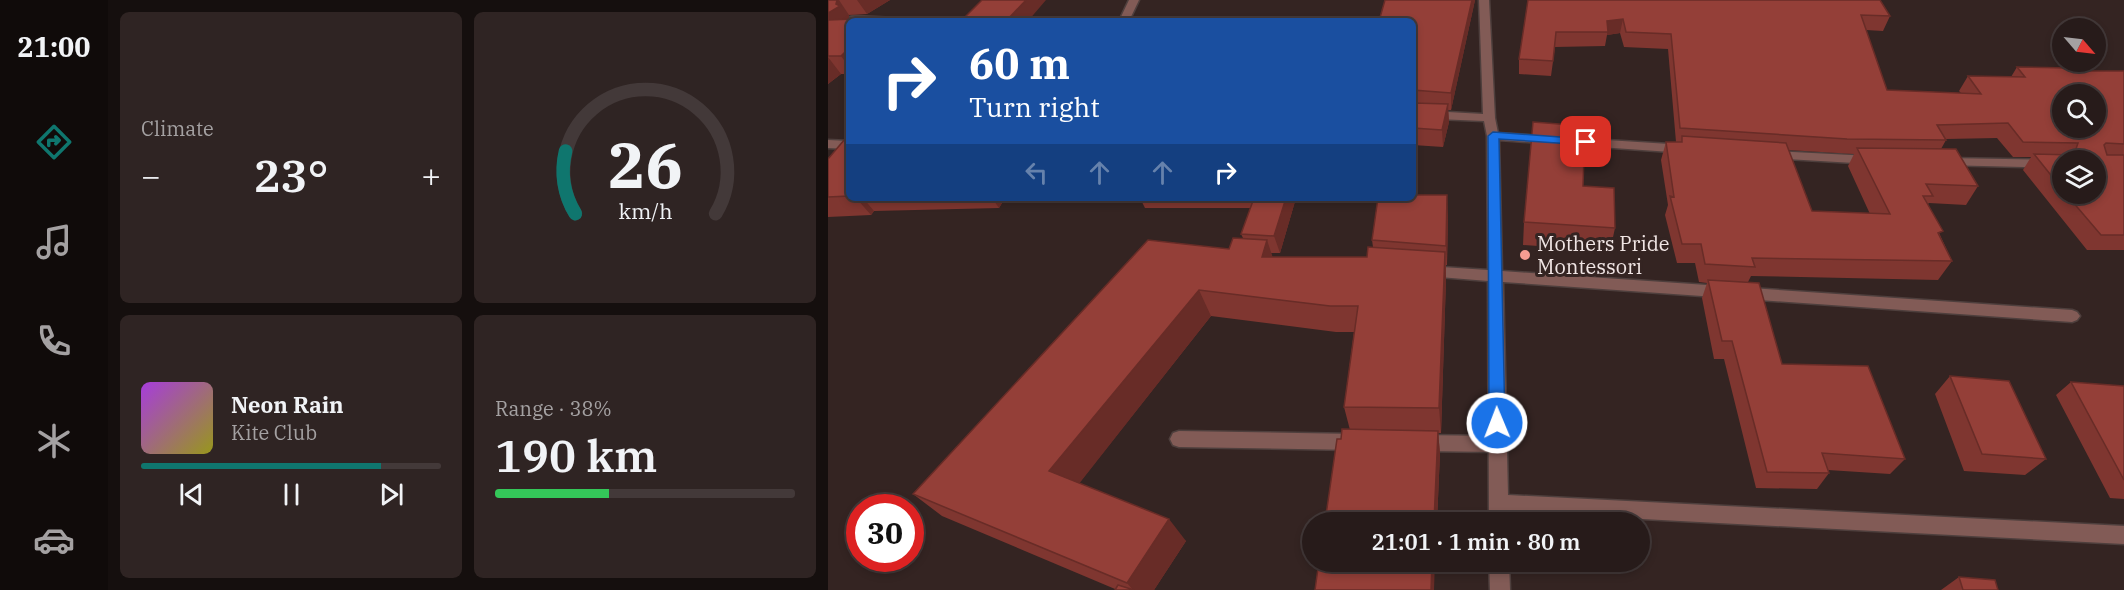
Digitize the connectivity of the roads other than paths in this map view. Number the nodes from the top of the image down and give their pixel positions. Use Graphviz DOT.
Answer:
graph roads {
  1 [pos="1134,0"];
  2 [pos="1484,0"];
  3 [pos="1125,18"];
  4 [pos="1416,114"];
  5 [pos="1489,118"];
  6 [pos="1493,136"];
  7 [pos="828,144"];
  8 [pos="846,145"];
  9 [pos="1696,150"];
  10 [pos="1756,154"];
  11 [pos="1887,160"];
  12 [pos="1934,161"];
  13 [pos="2052,164"];
  14 [pos="1411,270"];
  15 [pos="1494,276"];
  16 [pos="2072,316"];
  17 [pos="1179,439"];
  18 [pos="1368,442"];
  19 [pos="1403,443"];
  20 [pos="1497,444"];
  21 [pos="1499,512"];
  22 [pos="1650,518"];
  23 [pos="2124,535"];
  24 [pos="1499,572"];
  25 [pos="1500,590"];
  1 -- 3 [label="street"];
  2 -- 5 [label="street"];
  4 -- 5 [label="street"];
  5 -- 6 [label="street"];
  6 -- 9 [label="street"];
  6 -- 15 [label="street"];
  7 -- 8 [label="street"];
  10 -- 11 [label="street"];
  12 -- 13 [label="street"];
  14 -- 15 [label="street"];
  15 -- 16 [label="street"];
  15 -- 20 [label="street"];
  17 -- 18 [label="street"];
  19 -- 20 [label="street"];
  20 -- 21 [label="street"];
  22 -- 23 [label="street"];
  24 -- 25 [label="street"];
}
